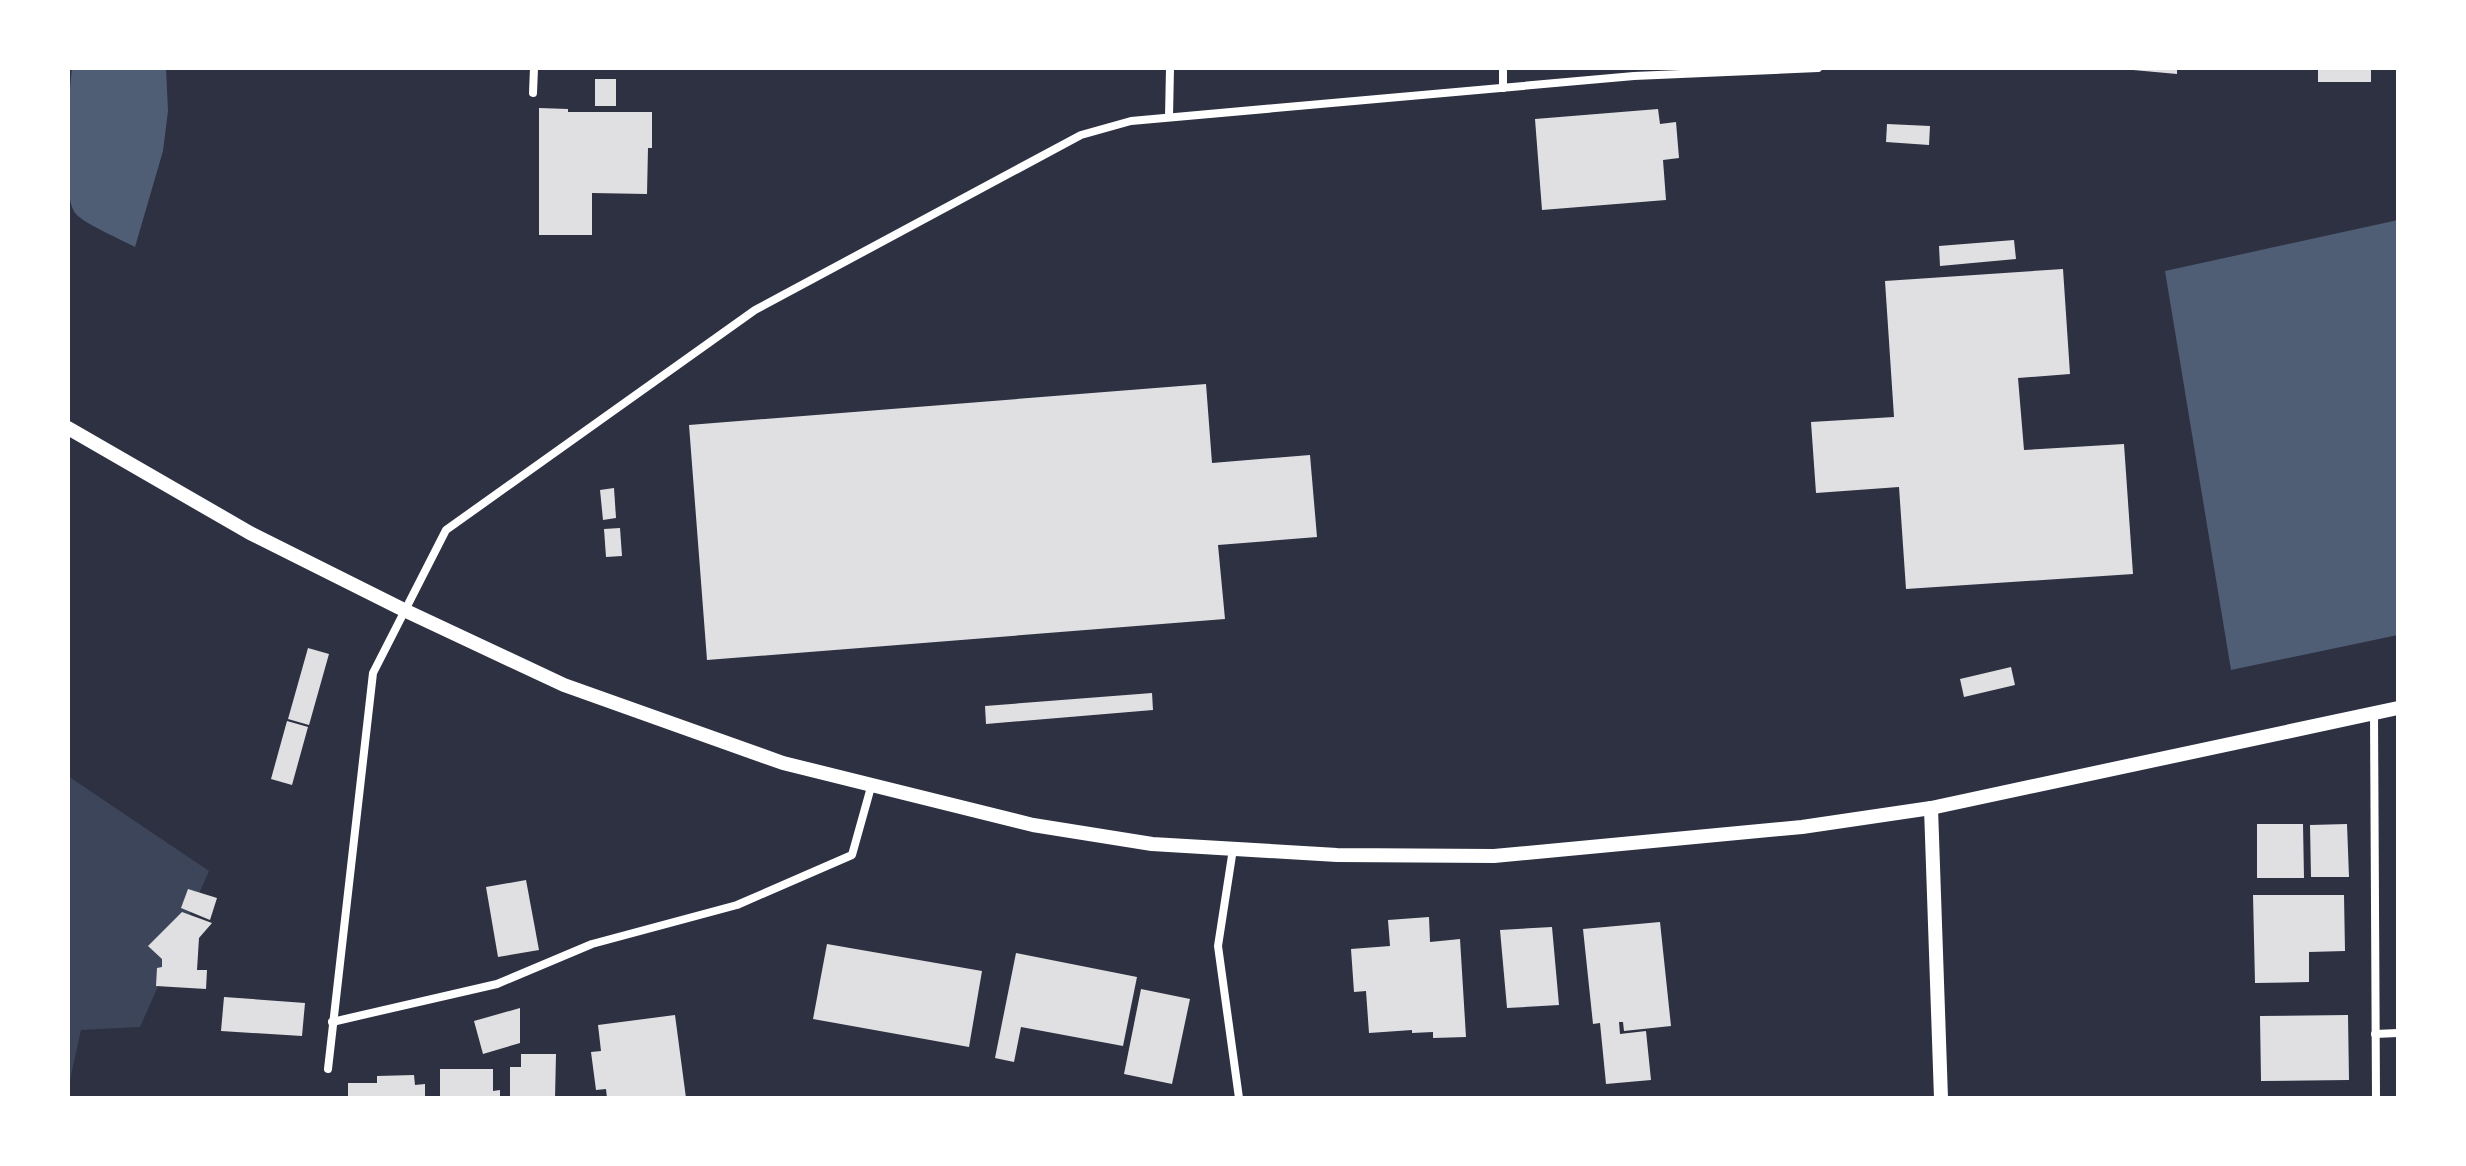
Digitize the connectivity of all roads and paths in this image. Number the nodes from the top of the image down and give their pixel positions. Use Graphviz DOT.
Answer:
graph roads {
  1 [pos="534,68"];
  2 [pos="1170,68"];
  3 [pos="1503,68"];
  4 [pos="1818,68"];
  5 [pos="1503,88"];
  6 [pos="533,93"];
  7 [pos="1169,117"];
  8 [pos="68,428"];
  9 [pos="404,610"];
  10 [pos="2398,708"];
  11 [pos="2374,713"];
  12 [pos="871,787"];
  13 [pos="1931,808"];
  14 [pos="1233,849"];
  15 [pos="332,1022"];
  16 [pos="2398,1033"];
  17 [pos="2375,1034"];
  18 [pos="328,1069"];
  19 [pos="1239,1098"];
  20 [pos="1941,1098"];
  21 [pos="2376,1098"];
  1 -- 6 [label="street"];
  2 -- 7 [label="street"];
  3 -- 5 [label="street"];
  4 -- 5 [label="street"];
  5 -- 7 [label="street"];
  7 -- 9 [label="street"];
  8 -- 9 [label="street"];
  9 -- 12 [label="street"];
  9 -- 15 [label="street"];
  10 -- 11 [label="street"];
  11 -- 13 [label="street"];
  11 -- 17 [label="street"];
  12 -- 14 [label="street"];
  12 -- 15 [label="street"];
  13 -- 14 [label="street"];
  13 -- 20 [label="street"];
  14 -- 19 [label="street"];
  15 -- 18 [label="street"];
  16 -- 17 [label="street"];
  17 -- 21 [label="street"];
}
